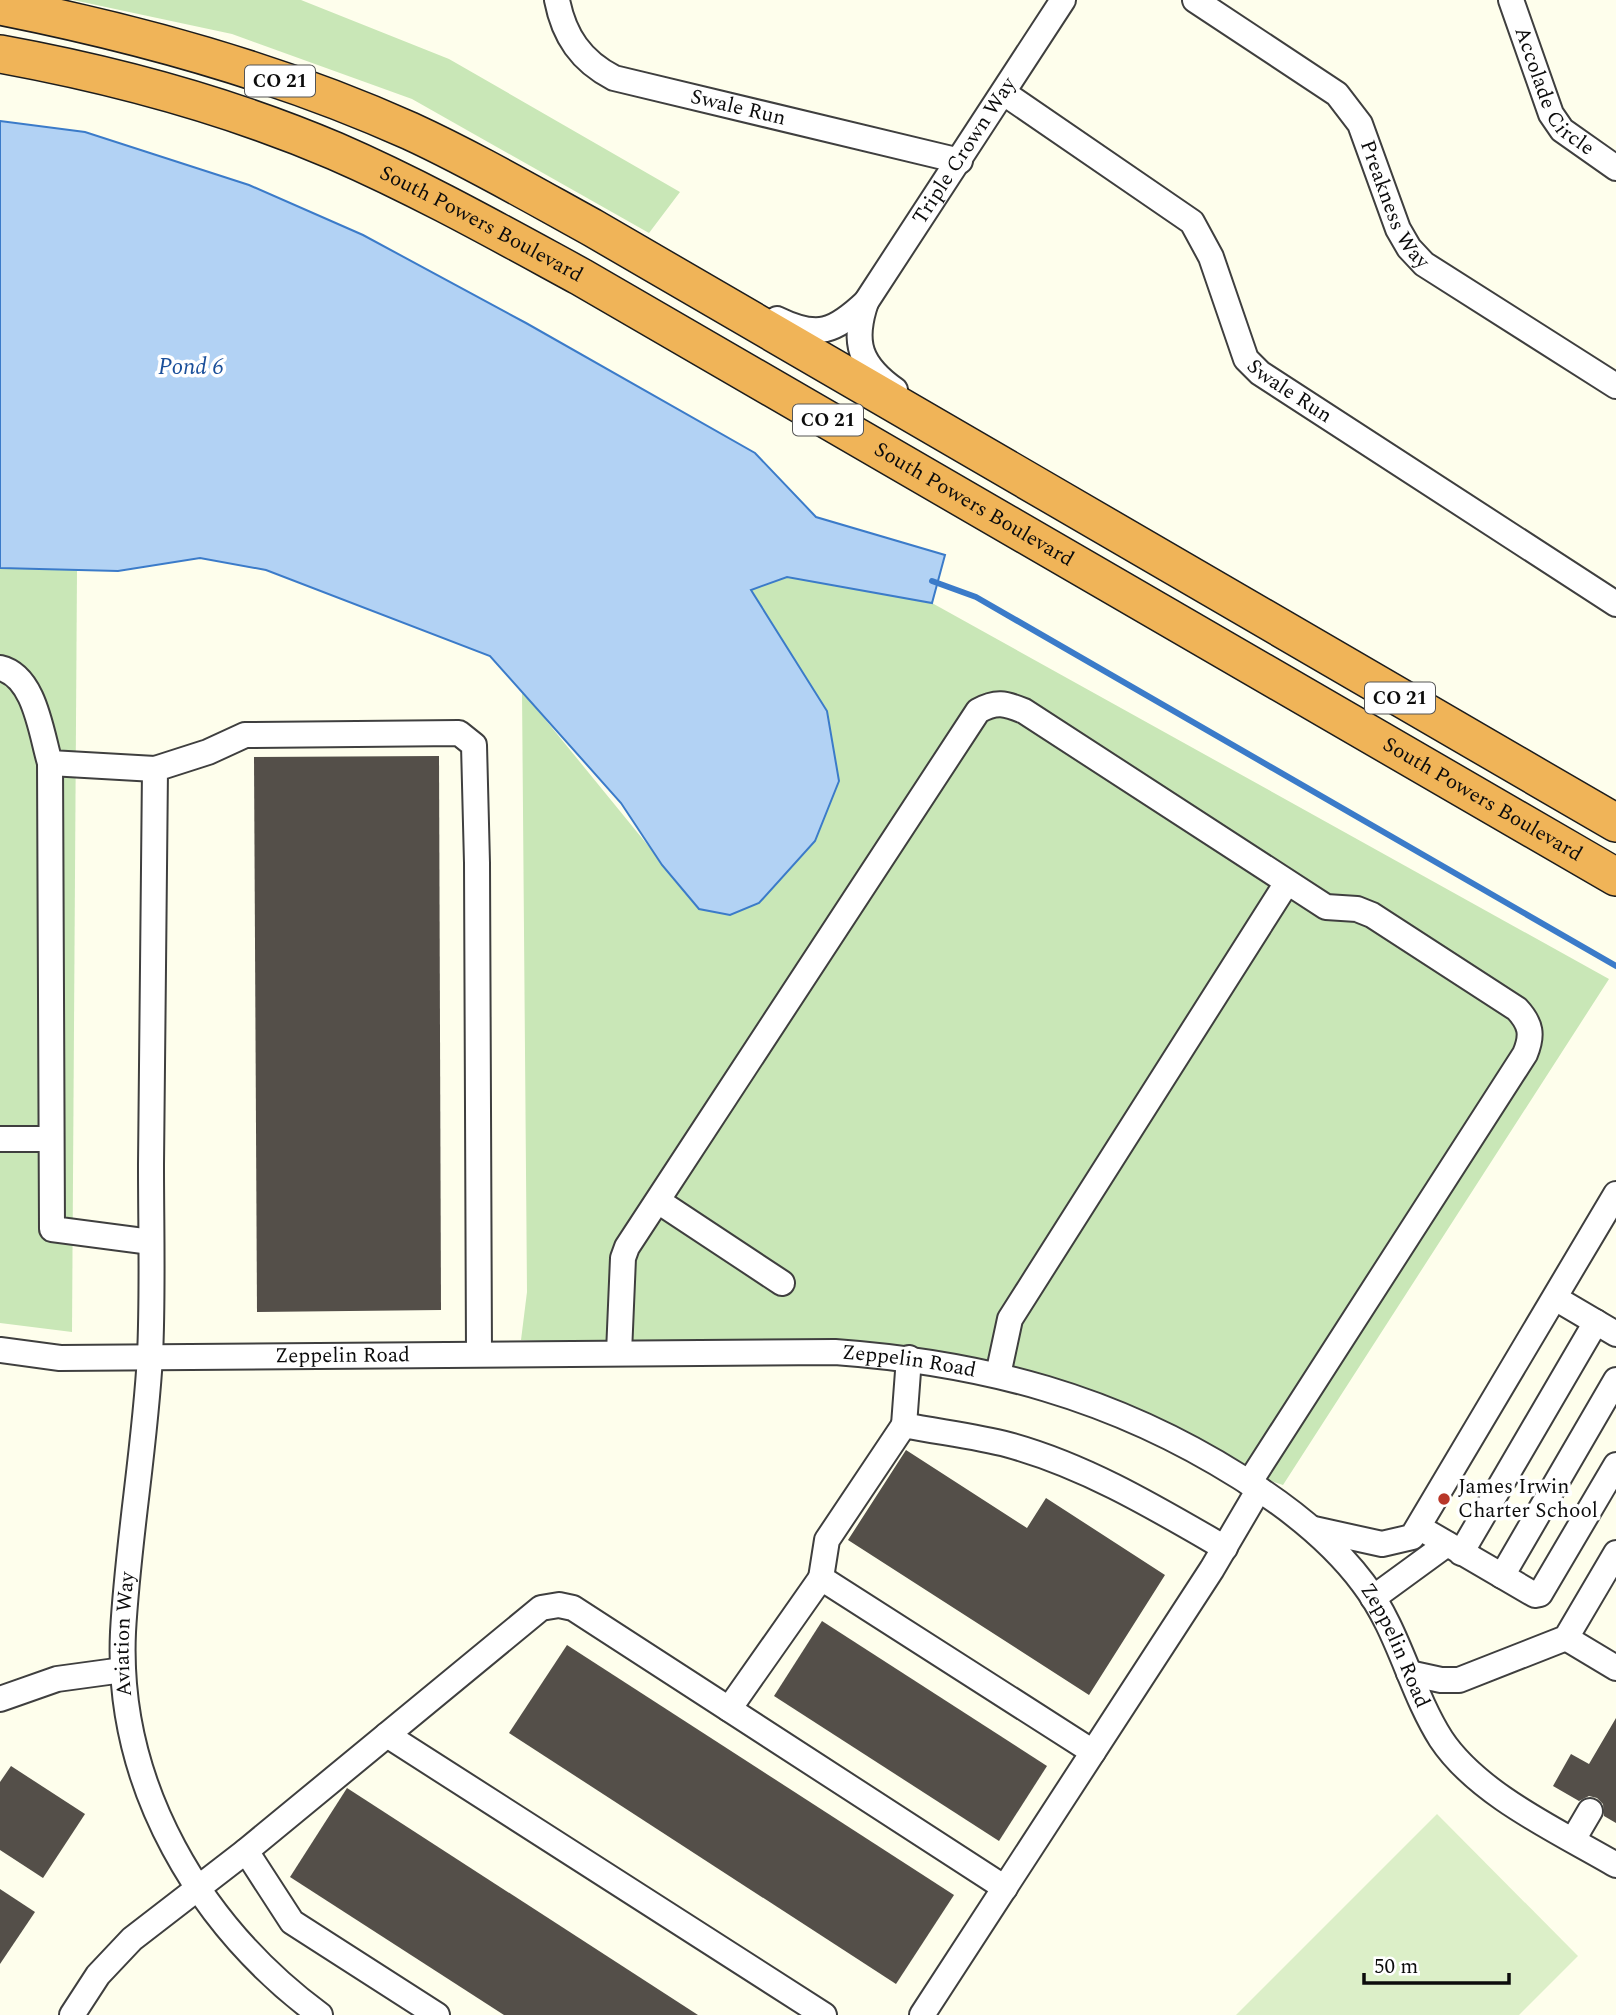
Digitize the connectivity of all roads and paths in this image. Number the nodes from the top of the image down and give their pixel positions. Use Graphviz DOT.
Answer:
graph roads {
  1 [pos="2,0"];
  2 [pos="556,0"];
  3 [pos="1063,0"];
  4 [pos="1195,0"];
  5 [pos="1511,0"];
  6 [pos="0,6"];
  7 [pos="98,25"];
  8 [pos="0,54"];
  9 [pos="1004,93"];
  10 [pos="960,161"];
  11 [pos="1616,168"];
  12 [pos="617,242"];
  13 [pos="866,302"];
  14 [pos="1616,386"];
  15 [pos="1028,482"];
  16 [pos="1616,604"];
  17 [pos="0,668"];
  18 [pos="50,763"];
  19 [pos="155,769"];
  20 [pos="1616,823"];
  21 [pos="1616,877"];
  22 [pos="1286,884"];
  23 [pos="0,1139"];
  24 [pos="51,1139"];
  25 [pos="1616,1194"];
  26 [pos="658,1201"];
  27 [pos="150,1242"];
  28 [pos="782,1283"];
  29 [pos="1555,1298"];
  30 [pos="1606,1328"];
  31 [pos="0,1350"];
  32 [pos="620,1353"];
  33 [pos="479,1354"];
  34 [pos="150,1357"];
  35 [pos="909,1358"];
  36 [pos="998,1375"];
  37 [pos="1616,1380"];
  38 [pos="904,1425"];
  39 [pos="1616,1465"];
  40 [pos="1254,1486"];
  41 [pos="1420,1528"];
  42 [pos="1313,1529"];
  43 [pos="1225,1548"];
  44 [pos="1454,1548"];
  45 [pos="1616,1553"];
  46 [pos="1502,1576"];
  47 [pos="821,1578"];
  48 [pos="1373,1598"];
  49 [pos="1566,1638"];
  50 [pos="1616,1668"];
  51 [pos="123,1670"];
  52 [pos="1409,1673"];
  53 [pos="0,1699"];
  54 [pos="729,1709"];
  55 [pos="387,1735"];
  56 [pos="1093,1752"];
  57 [pos="1590,1811"];
  58 [pos="1573,1840"];
  59 [pos="246,1850"];
  60 [pos="1616,1865"];
  61 [pos="196,1888"];
  62 [pos="1005,1888"];
  63 [pos="72,2015"];
  64 [pos="320,2015"];
  65 [pos="437,2015"];
  66 [pos="824,2015"];
  67 [pos="922,2015"];
  1 -- 7 [label="highway"];
  2 -- 10 [label="street, Swale Run"];
  3 -- 9 [label="street, Triple Crown Way"];
  4 -- 14 [label="street, Preakness Way"];
  5 -- 11 [label="street, Accolade Circle"];
  6 -- 7 [label="highway, CO 21"];
  7 -- 12 [label="highway, CO 21"];
  8 -- 21 [label="highway, South Powers Boulevard / CO 21"];
  9 -- 10 [label="street, Triple Crown Way"];
  9 -- 16 [label="street, Swale Run"];
  10 -- 13 [label="street, Triple Crown Way"];
  12 -- 13 [label="street, Triple Crown Way"];
  12 -- 15 [label="highway, CO 21"];
  13 -- 15 [label="street, Triple Crown Way"];
  15 -- 20 [label="highway, CO 21"];
  17 -- 18 [label="street"];
  18 -- 19 [label="street"];
  18 -- 24 [label="street"];
  19 -- 27 [label="street, Aviation Way"];
  19 -- 33 [label="street"];
  22 -- 26 [label="street"];
  22 -- 36 [label="street"];
  22 -- 40 [label="street"];
  23 -- 24 [label="street"];
  24 -- 27 [label="street"];
  25 -- 29 [label="street"];
  26 -- 28 [label="street"];
  26 -- 32 [label="street"];
  27 -- 34 [label="street, Aviation Way"];
  29 -- 30 [label="street"];
  29 -- 41 [label="street"];
  30 -- 44 [label="street"];
  31 -- 34 [label="street, Zeppelin Road"];
  32 -- 33 [label="street, Zeppelin Road"];
  32 -- 35 [label="street, Zeppelin Road"];
  33 -- 34 [label="street, Zeppelin Road"];
  34 -- 51 [label="street, Aviation Way"];
  35 -- 36 [label="street, Zeppelin Road"];
  35 -- 38 [label="street"];
  36 -- 40 [label="street, Zeppelin Road"];
  37 -- 46 [label="street"];
  38 -- 43 [label="street"];
  38 -- 47 [label="street"];
  39 -- 46 [label="street"];
  40 -- 42 [label="street, Zeppelin Road"];
  40 -- 43 [label="street"];
  41 -- 42 [label="street"];
  41 -- 44 [label="street"];
  42 -- 48 [label="street, Zeppelin Road"];
  43 -- 56 [label="street"];
  44 -- 46 [label="street"];
  44 -- 48 [label="street"];
  45 -- 49 [label="street"];
  47 -- 54 [label="street"];
  47 -- 56 [label="street"];
  48 -- 52 [label="street, Zeppelin Road"];
  49 -- 50 [label="street"];
  49 -- 52 [label="street"];
  51 -- 53 [label="street"];
  51 -- 61 [label="street, Aviation Way"];
  52 -- 58 [label="street, Zeppelin Road"];
  54 -- 55 [label="street"];
  54 -- 62 [label="street"];
  55 -- 59 [label="street"];
  55 -- 66 [label="street"];
  56 -- 62 [label="street"];
  57 -- 58 [label="street"];
  58 -- 60 [label="street, Zeppelin Road"];
  59 -- 61 [label="street"];
  59 -- 65 [label="street"];
  61 -- 63 [label="street"];
  61 -- 64 [label="street, Aviation Way"];
  62 -- 67 [label="street"];
}
